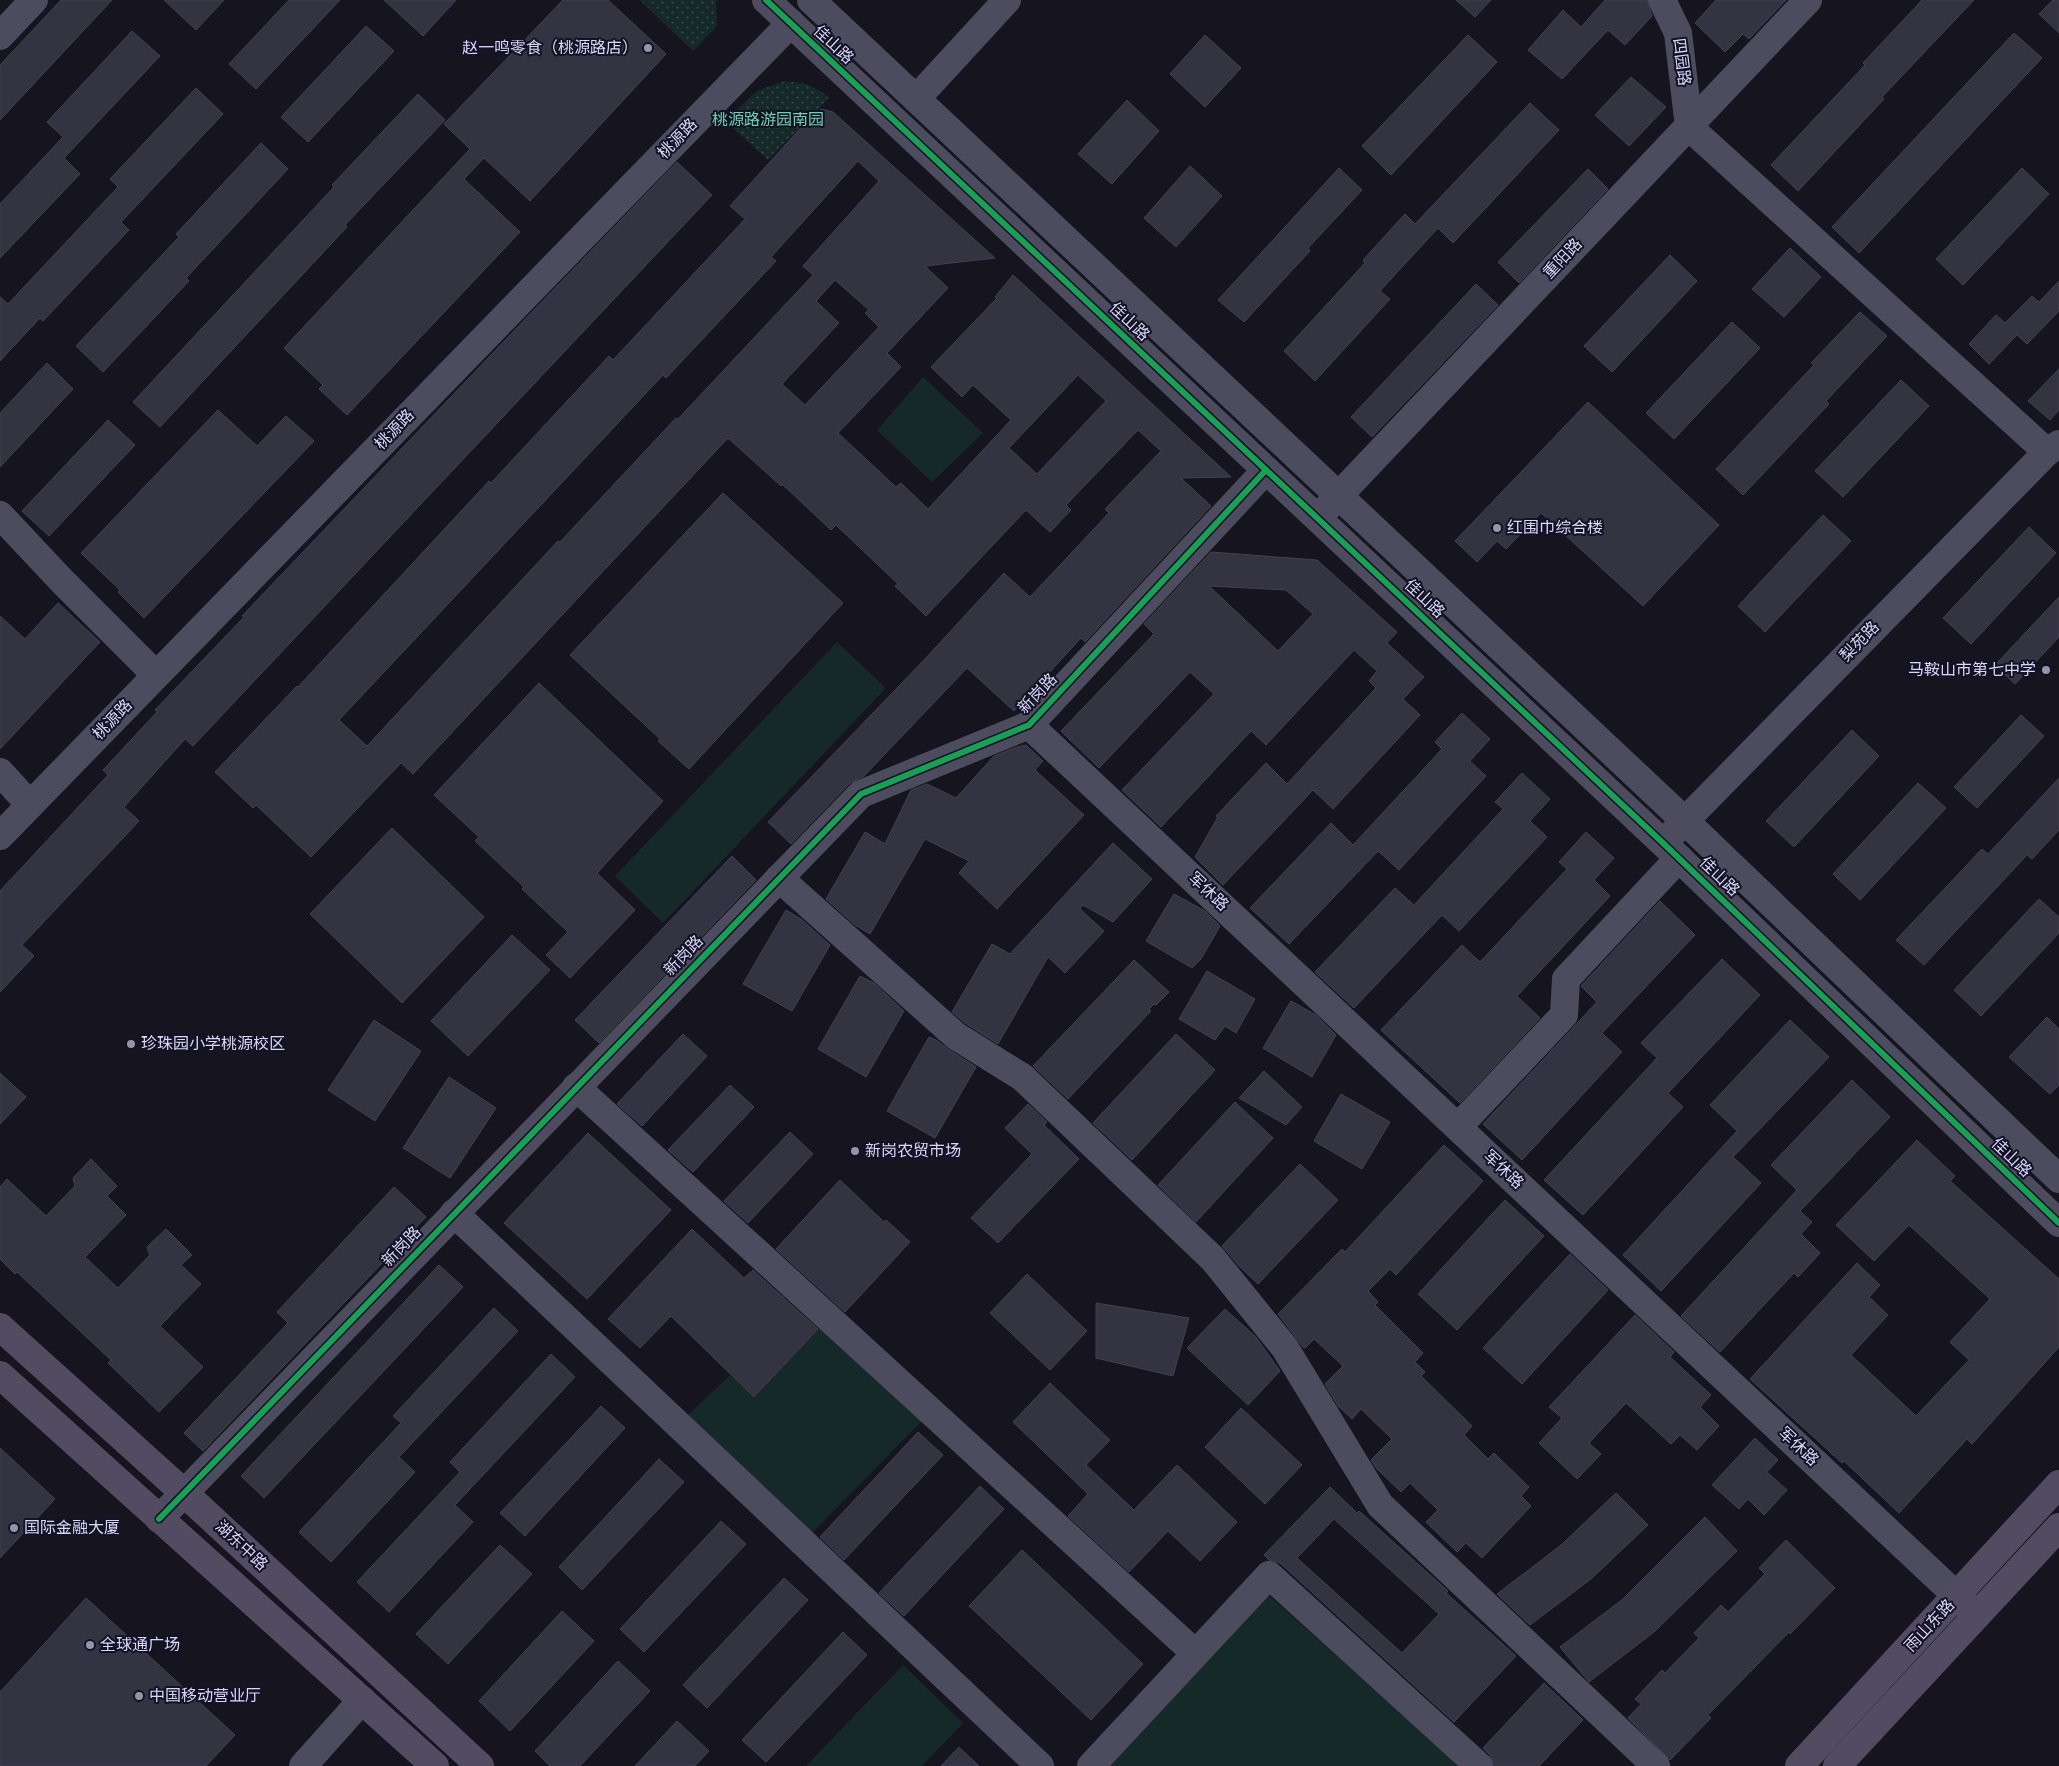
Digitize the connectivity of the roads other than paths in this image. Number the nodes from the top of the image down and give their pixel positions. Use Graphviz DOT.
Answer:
graph roads {
  1 [pos="34,0"];
  2 [pos="766,0"];
  3 [pos="811,0"];
  4 [pos="1007,0"];
  5 [pos="1662,0"];
  6 [pos="1808,0"];
  7 [pos="790,23"];
  8 [pos="0,36"];
  9 [pos="916,99"];
  10 [pos="1689,127"];
  11 [pos="2053,448"];
  12 [pos="1266,470"];
  13 [pos="1339,496"];
  14 [pos="0,515"];
  15 [pos="1318,518"];
  16 [pos="156,675"];
  17 [pos="1029,725"];
  18 [pos="0,772"];
  19 [pos="30,805"];
  20 [pos="1685,821"];
  21 [pos="0,836"];
  22 [pos="1671,851"];
  23 [pos="779,878"];
  24 [pos="576,1087"];
  25 [pos="1458,1127"];
  26 [pos="2059,1179"];
  27 [pos="454,1213"];
  28 [pos="2059,1223"];
  29 [pos="0,1327"];
  30 [pos="0,1375"];
  31 [pos="2059,1484"];
  32 [pos="184,1493"];
  33 [pos="160,1519"];
  34 [pos="2059,1527"];
  35 [pos="1958,1596"];
  36 [pos="1977,1614"];
  37 [pos="1195,1653"];
  38 [pos="362,1700"];
  39 [pos="303,1766"];
  40 [pos="435,1766"];
  41 [pos="480,1766"];
  42 [pos="1040,1766"];
  43 [pos="1091,1766"];
  44 [pos="1479,1766"];
  45 [pos="1656,1766"];
  46 [pos="1799,1766"];
  47 [pos="1837,1766"];
  1 -- 8 [label="street"];
  2 -- 7 [label="street, 佳山路"];
  3 -- 9 [label="street, 佳山路"];
  4 -- 9 [label="street"];
  5 -- 10 [label="street, 四园路"];
  6 -- 10 [label="street, 重阳路"];
  7 -- 12 [label="street, 佳山路"];
  7 -- 16 [label="street, 桃源路"];
  9 -- 13 [label="street, 佳山路"];
  10 -- 11 [label="street"];
  10 -- 13 [label="street, 重阳路"];
  11 -- 20 [label="street, 梨苑路"];
  12 -- 15 [label="street, 佳山路"];
  12 -- 17 [label="street, 新岗路"];
  13 -- 15 [label="street, 重阳路"];
  13 -- 20 [label="street, 佳山路"];
  14 -- 16 [label="street"];
  15 -- 22 [label="street, 佳山路"];
  16 -- 19 [label="street, 桃源路"];
  17 -- 23 [label="street, 新岗路"];
  17 -- 25 [label="street, 军休路"];
  18 -- 19 [label="street"];
  19 -- 21 [label="street, 桃源路"];
  20 -- 22 [label="street, 梨苑路"];
  20 -- 26 [label="street, 佳山路"];
  22 -- 25 [label="street, 梨苑路"];
  22 -- 28 [label="street, 佳山路"];
  23 -- 24 [label="street, 新岗路"];
  23 -- 45 [label="street"];
  24 -- 27 [label="street, 新岗路"];
  24 -- 37 [label="street"];
  25 -- 35 [label="street, 军休路"];
  27 -- 32 [label="street, 新岗路"];
  27 -- 42 [label="street"];
  29 -- 32 [label="main road, 湖东中路"];
  30 -- 33 [label="main road, 湖东中路"];
  31 -- 35 [label="main road, 雨山东路"];
  32 -- 33 [label="street, 新岗路"];
  32 -- 41 [label="main road, 湖东中路"];
  33 -- 38 [label="main road, 湖东中路"];
  34 -- 36 [label="main road, 雨山东路"];
  35 -- 36 [label="street, 军休路"];
  35 -- 46 [label="main road, 雨山东路"];
  36 -- 47 [label="main road, 雨山东路"];
  37 -- 43 [label="street"];
  37 -- 44 [label="street"];
  38 -- 39 [label="street"];
  38 -- 40 [label="main road, 湖东中路"];
}
